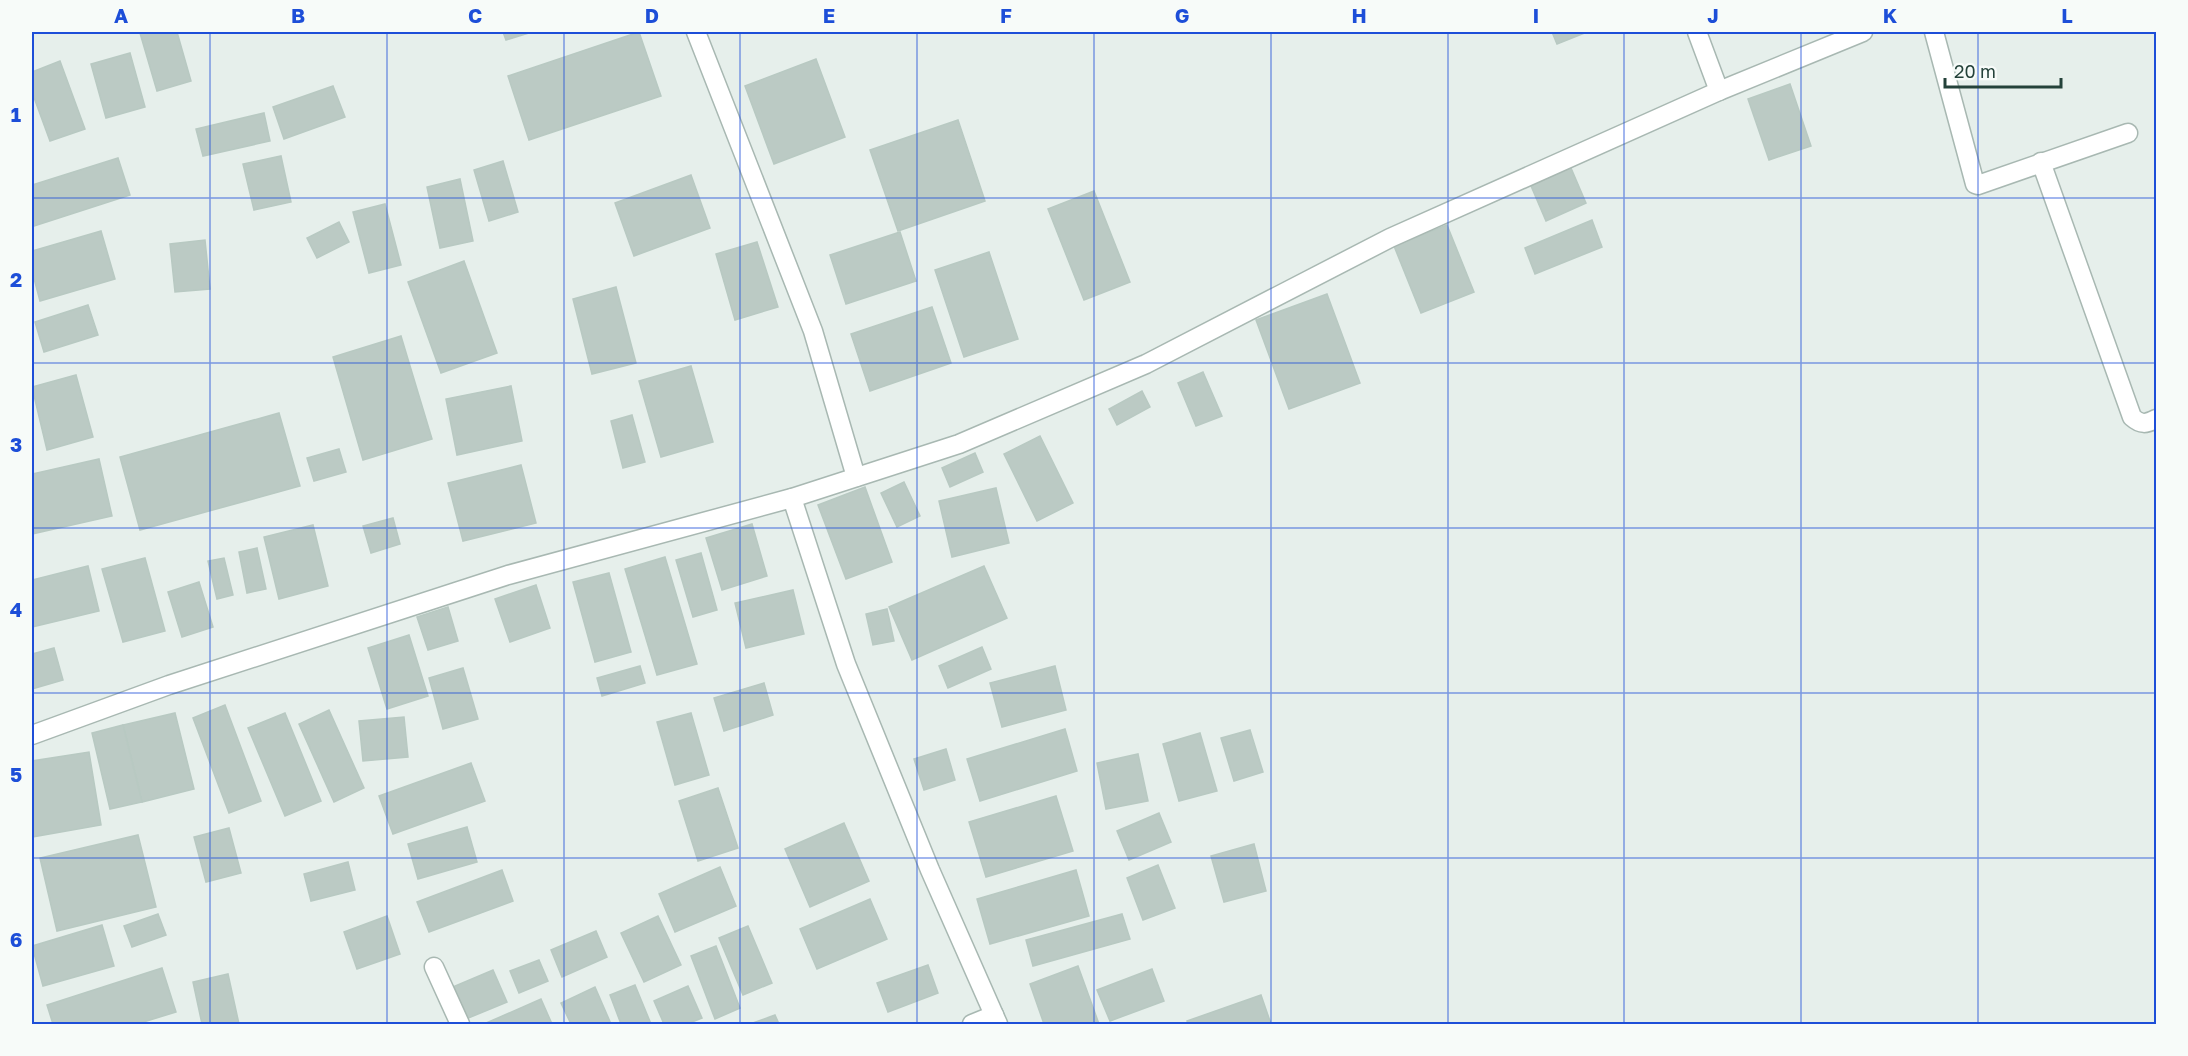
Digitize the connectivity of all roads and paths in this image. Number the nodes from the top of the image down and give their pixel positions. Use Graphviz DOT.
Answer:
graph roads {
  1 [pos="696,32"];
  2 [pos="1697,32"];
  3 [pos="1863,32"];
  4 [pos="1934,32"];
  5 [pos="1719,91"];
  6 [pos="2128,133"];
  7 [pos="2041,162"];
  8 [pos="2157,419"];
  9 [pos="856,477"];
  10 [pos="792,498"];
  11 [pos="32,735"];
  12 [pos="434,967"];
  13 [pos="996,1020"];
  14 [pos="460,1024"];
  15 [pos="972,1024"];
  1 -- 9 [label="street"];
  2 -- 5 [label="street"];
  3 -- 5 [label="street"];
  4 -- 7 [label="street"];
  5 -- 9 [label="street"];
  6 -- 7 [label="street"];
  7 -- 8 [label="street"];
  9 -- 10 [label="street"];
  10 -- 11 [label="street"];
  10 -- 13 [label="street"];
  12 -- 14 [label="street"];
  13 -- 15 [label="street"];
}
